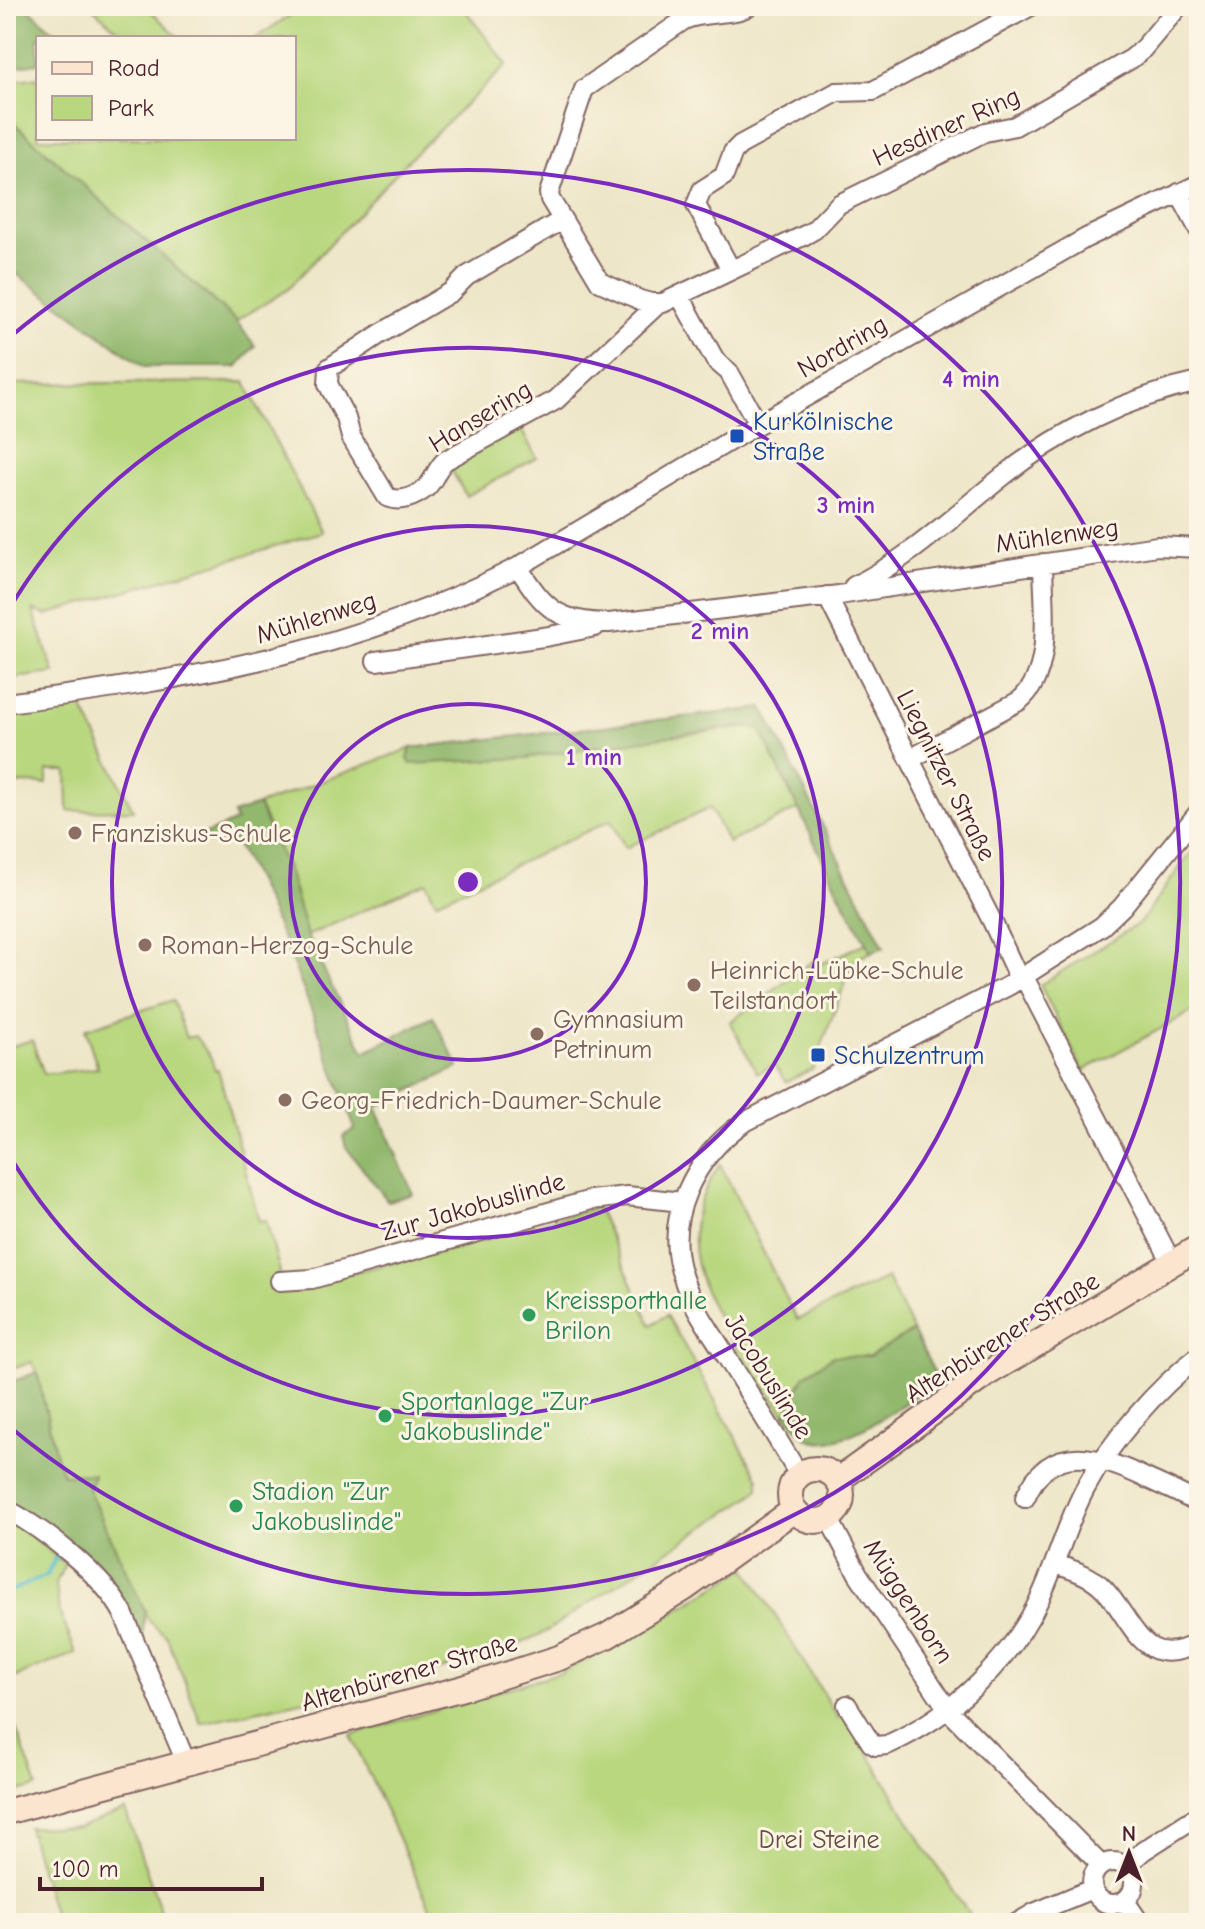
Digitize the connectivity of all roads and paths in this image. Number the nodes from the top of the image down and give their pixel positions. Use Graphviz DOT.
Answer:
graph roads {
  1 [pos="749,6"];
  2 [pos="1031,6"];
  3 [pos="1179,6"];
  4 [pos="1199,184"];
  5 [pos="1179,193"];
  6 [pos="562,220"];
  7 [pos="1199,230"];
  8 [pos="731,270"];
  9 [pos="680,296"];
  10 [pos="658,304"];
  11 [pos="1199,382"];
  12 [pos="758,424"];
  13 [pos="1199,548"];
  14 [pos="904,558"];
  15 [pos="1043,563"];
  16 [pos="518,567"];
  17 [pos="923,582"];
  18 [pos="833,595"];
  19 [pos="609,623"];
  20 [pos="376,661"];
  21 [pos="6,703"];
  22 [pos="910,759"];
  23 [pos="1199,812"];
  24 [pos="1021,978"];
  25 [pos="682,1202"];
  26 [pos="1199,1247"];
  27 [pos="1172,1263"];
  28 [pos="280,1281"];
  29 [pos="1199,1356"];
  30 [pos="1103,1461"];
  31 [pos="799,1475"];
  32 [pos="838,1480"];
  33 [pos="1025,1498"];
  34 [pos="1199,1504"];
  35 [pos="6,1509"];
  36 [pos="794,1510"];
  37 [pos="829,1519"];
  38 [pos="1055,1564"];
  39 [pos="1199,1642"];
  40 [pos="847,1705"];
  41 [pos="949,1711"];
  42 [pos="186,1762"];
  43 [pos="6,1812"];
  44 [pos="1199,1815"];
  45 [pos="1101,1865"];
  46 [pos="1126,1866"];
  47 [pos="1092,1889"];
  48 [pos="1125,1901"];
  49 [pos="1017,1923"];
  50 [pos="1140,1923"];
  1 -- 6 [label="street"];
  2 -- 8 [label="street"];
  3 -- 8 [label="street, Hesdiner Ring"];
  4 -- 5 [label="street, Nordring"];
  5 -- 7 [label="street"];
  5 -- 12 [label="street, Nordring"];
  6 -- 10 [label="street"];
  6 -- 10 [label="street, Hansering"];
  8 -- 9 [label="street, Hesdiner Ring"];
  9 -- 10 [label="street, Hesdiner Ring"];
  9 -- 12 [label="street"];
  11 -- 14 [label="street"];
  12 -- 16 [label="street, Nordring"];
  13 -- 15 [label="street, Mühlenweg"];
  14 -- 17 [label="street"];
  14 -- 18 [label="street"];
  15 -- 17 [label="street, Mühlenweg"];
  15 -- 22 [label="street"];
  16 -- 19 [label="street, Mühlenweg"];
  16 -- 21 [label="street, Mühlenweg"];
  17 -- 18 [label="street, Mühlenweg"];
  18 -- 19 [label="street, Mühlenweg"];
  18 -- 22 [label="street, Liegnitzer Straße"];
  19 -- 20 [label="street, Mühlenweg"];
  22 -- 24 [label="street, Liegnitzer Straße"];
  23 -- 24 [label="street, Jacobuslinde"];
  24 -- 25 [label="street, Jacobuslinde"];
  24 -- 27 [label="street, Liegnitzer Straße"];
  25 -- 28 [label="street, Zur Jakobuslinde"];
  25 -- 31 [label="street, Jacobuslinde"];
  26 -- 27 [label="street, Altenbürener Straße"];
  27 -- 32 [label="street, Altenbürener Straße"];
  29 -- 30 [label="street, Müggenborn"];
  30 -- 33 [label="street"];
  30 -- 34 [label="street"];
  30 -- 38 [label="street, Müggenborn"];
  31 -- 32 [label="street"];
  31 -- 36 [label="street"];
  32 -- 37 [label="street"];
  35 -- 42 [label="street"];
  36 -- 37 [label="street"];
  36 -- 42 [label="street, Altenbürener Straße"];
  37 -- 41 [label="street, Müggenborn"];
  38 -- 39 [label="street"];
  38 -- 41 [label="street, Müggenborn"];
  40 -- 41 [label="street, Müggenborn"];
  41 -- 45 [label="street, Müggenborn"];
  42 -- 43 [label="street, Altenbürener Straße"];
  44 -- 46 [label="street"];
  45 -- 46 [label="street"];
  45 -- 47 [label="street"];
  46 -- 48 [label="street"];
  47 -- 48 [label="street"];
  47 -- 49 [label="street"];
  48 -- 50 [label="street"];
}
